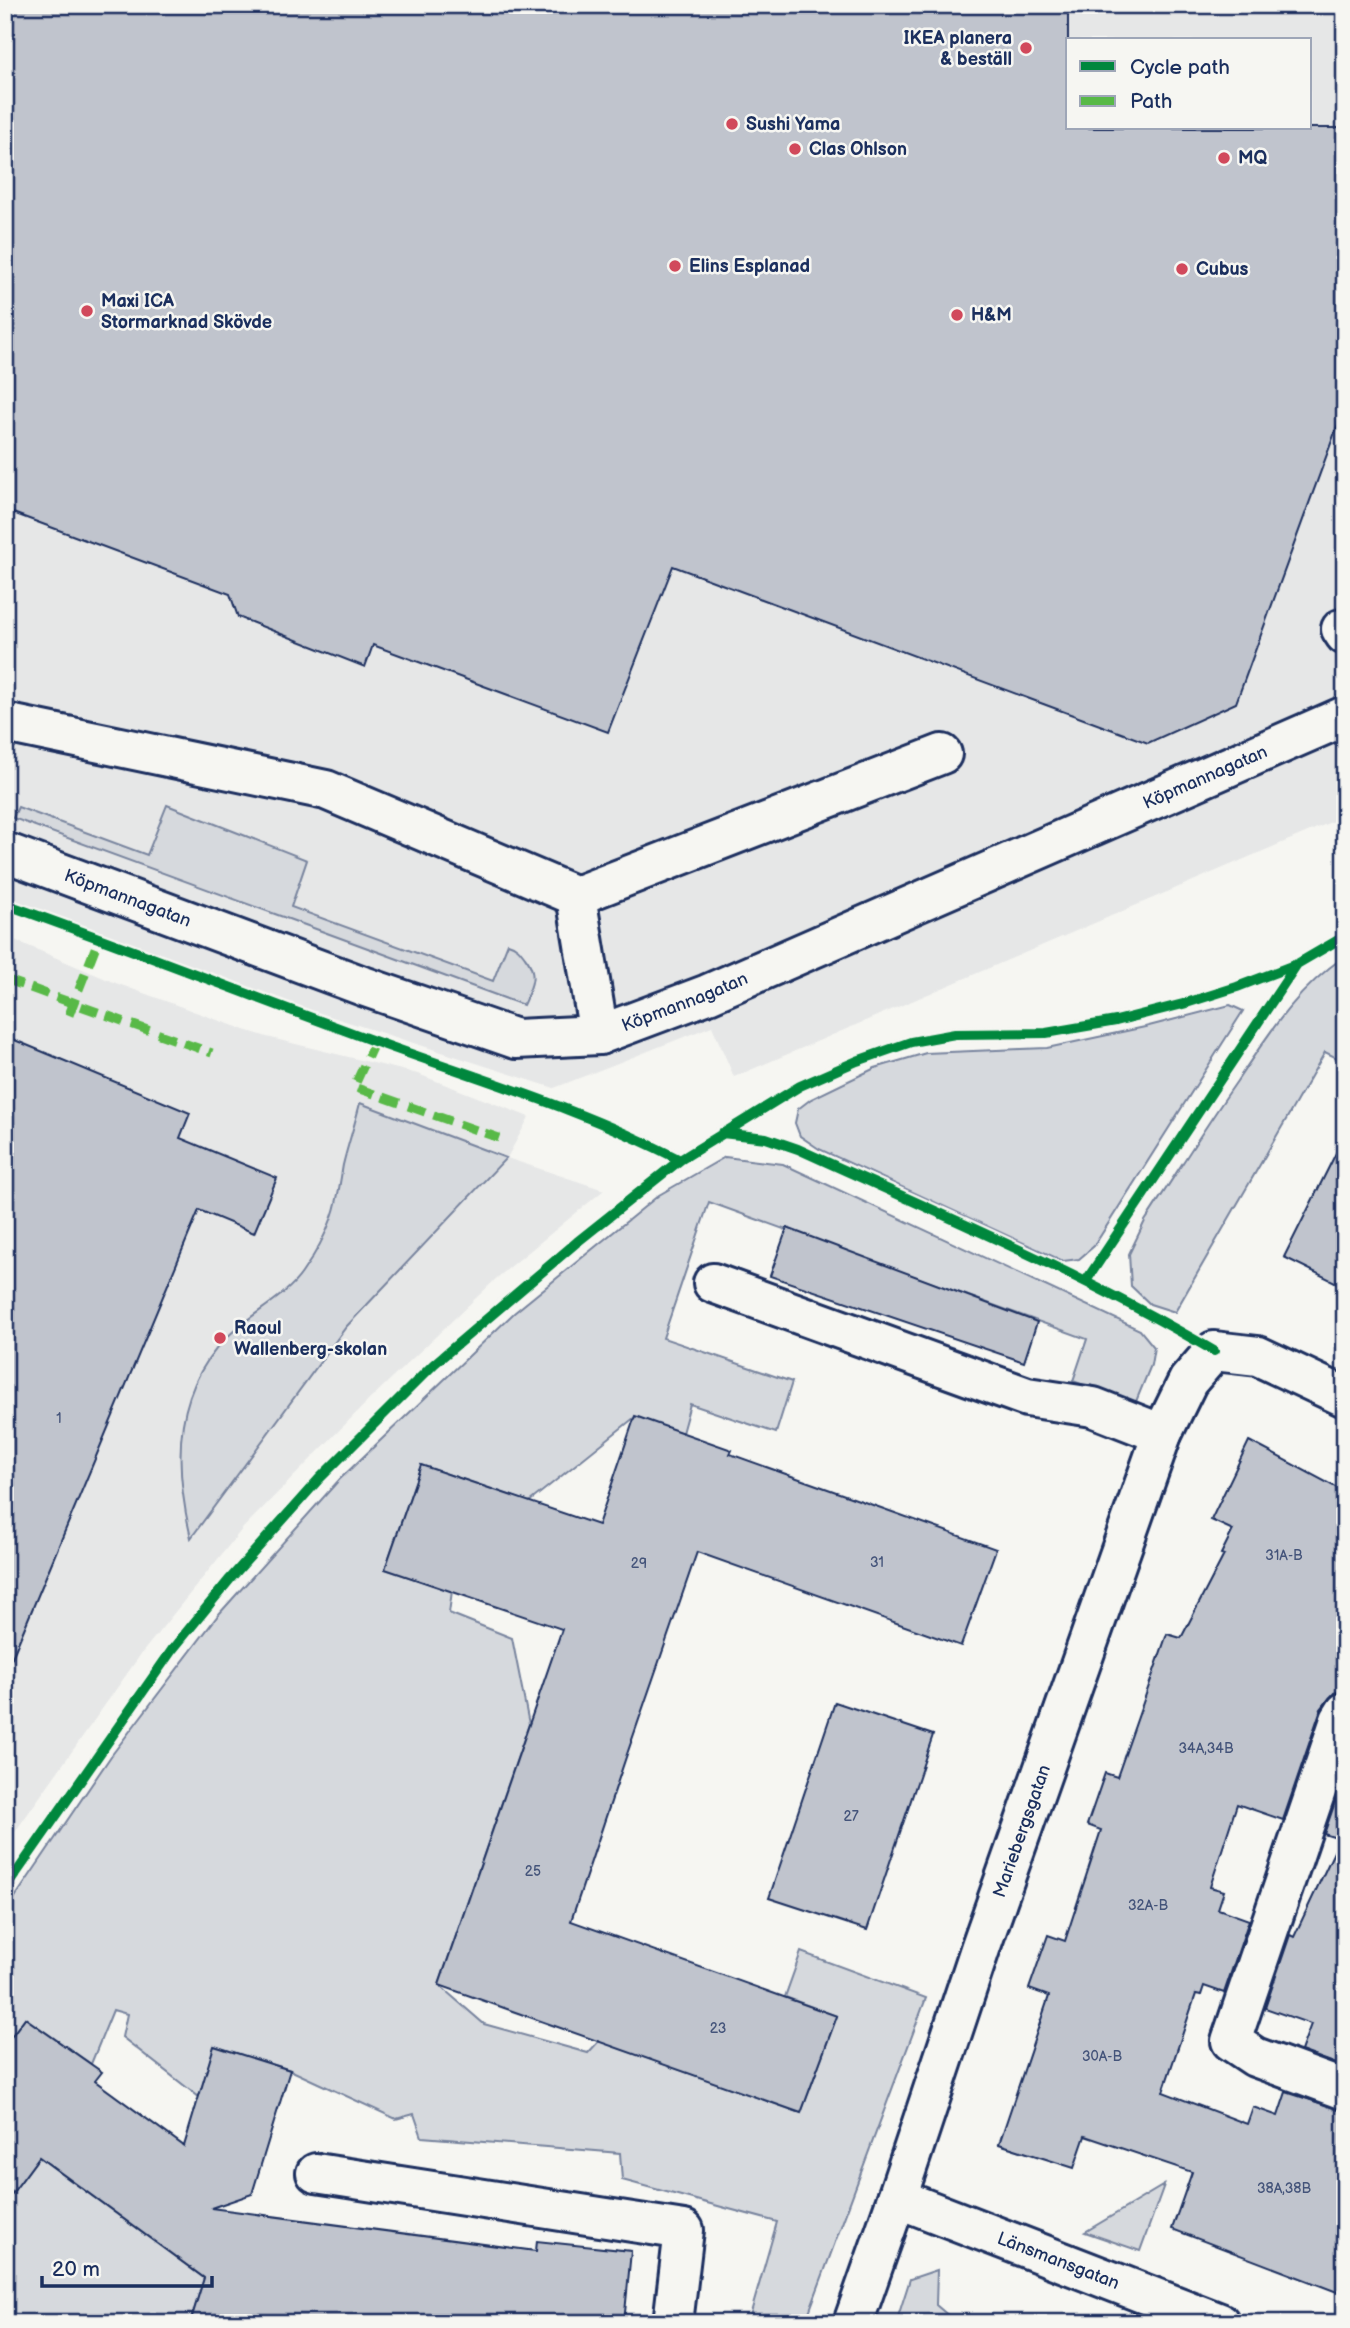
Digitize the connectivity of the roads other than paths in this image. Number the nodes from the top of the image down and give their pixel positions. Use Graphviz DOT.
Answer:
graph roads {
  1 [pos="1345,716"];
  2 [pos="5,723"];
  3 [pos="942,754"];
  4 [pos="5,852"];
  5 [pos="576,896"];
  6 [pos="600,1035"];
  7 [pos="713,1283"];
  8 [pos="1345,1397"];
  9 [pos="1162,1434"];
  10 [pos="1345,1712"];
  11 [pos="1345,2090"];
  12 [pos="316,2173"];
  13 [pos="897,2199"];
  14 [pos="673,2323"];
  15 [pos="853,2323"];
  16 [pos="1220,2323"];
  1 -- 6 [label="street, Köpmannagatan"];
  2 -- 5 [label="street"];
  3 -- 5 [label="street"];
  4 -- 6 [label="street, Köpmannagatan"];
  5 -- 6 [label="street"];
  7 -- 9 [label="street"];
  8 -- 9 [label="street, Mariebergsgatan"];
  9 -- 13 [label="street, Mariebergsgatan"];
  10 -- 11 [label="street"];
  12 -- 14 [label="street"];
  13 -- 15 [label="street, Mariebergsgatan"];
  13 -- 16 [label="street, Länsmansgatan"];
}
